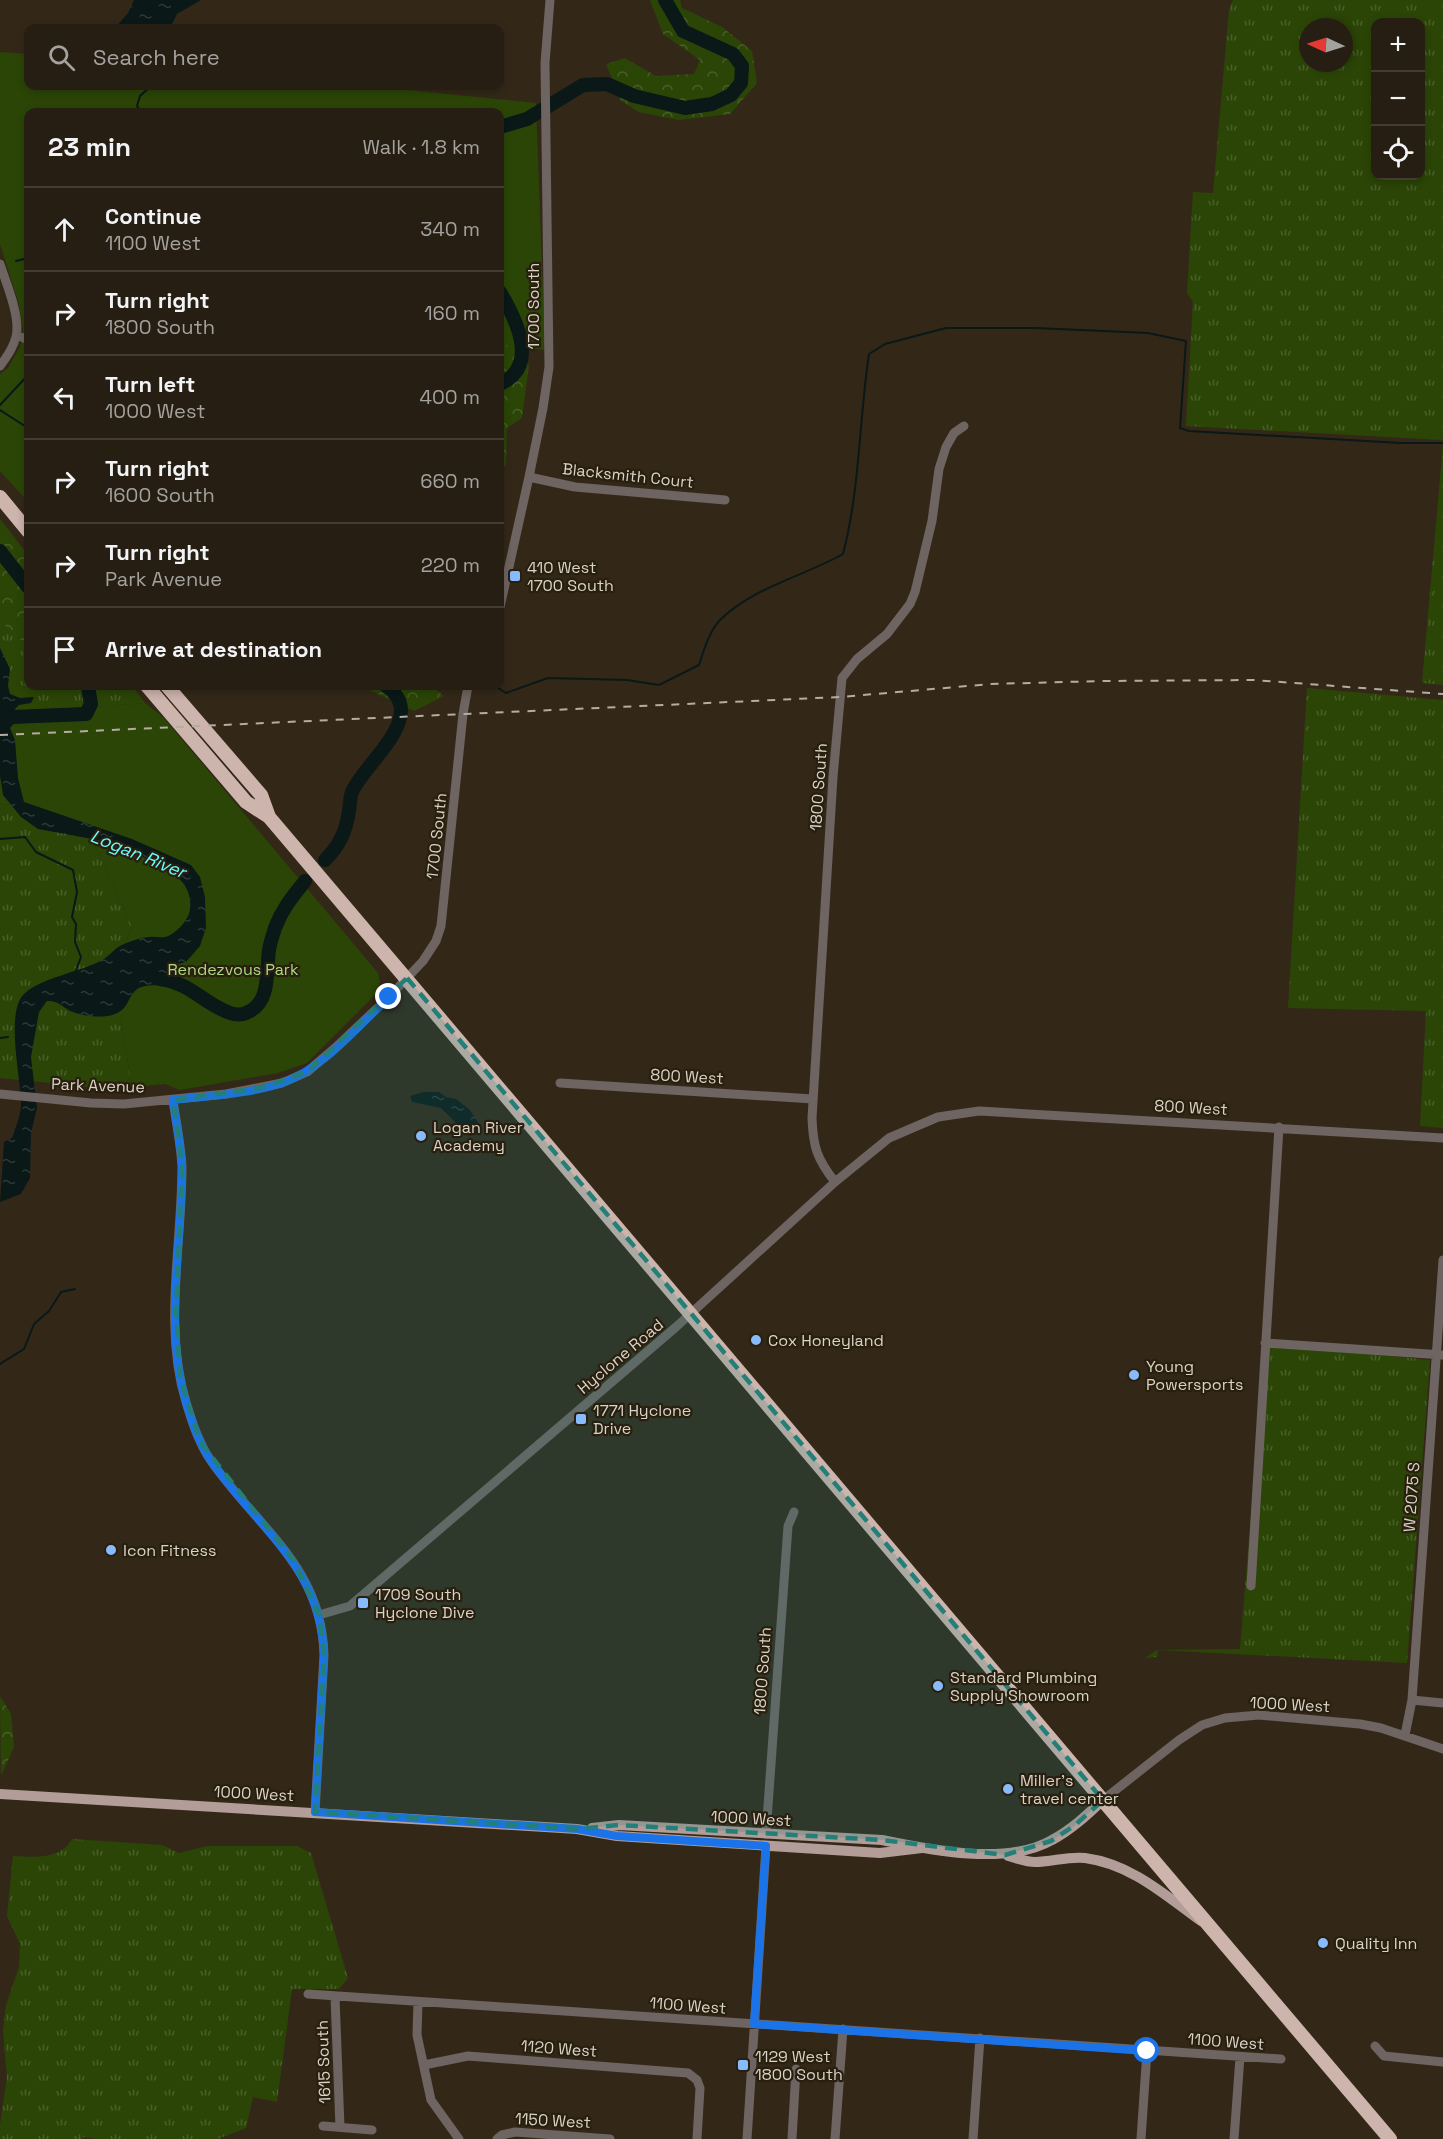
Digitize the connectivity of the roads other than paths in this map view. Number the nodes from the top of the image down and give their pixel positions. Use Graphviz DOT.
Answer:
graph roads {
  1 [pos="550,0"];
  2 [pos="0,264"];
  3 [pos="17,335"];
  4 [pos="24,338"];
  5 [pos="0,366"];
  6 [pos="964,426"];
  7 [pos="529,477"];
  8 [pos="0,497"];
  9 [pos="725,500"];
  10 [pos="24,526"];
  11 [pos="504,589"];
  12 [pos="150,690"];
  13 [pos="170,690"];
  14 [pos="467,690"];
  15 [pos="269,817"];
  16 [pos="406,978"];
  17 [pos="560,1083"];
  18 [pos="0,1094"];
  19 [pos="813,1099"];
  20 [pos="173,1100"];
  21 [pos="938,1117"];
  22 [pos="1279,1127"];
  23 [pos="1443,1138"];
  24 [pos="835,1182"];
  25 [pos="1443,1260"];
  26 [pos="690,1315"];
  27 [pos="1265,1343"];
  28 [pos="1440,1354"];
  29 [pos="794,1512"];
  30 [pos="1251,1586"];
  31 [pos="319,1615"];
  32 [pos="1412,1700"];
  33 [pos="1443,1703"];
  34 [pos="1405,1735"];
  35 [pos="1443,1749"];
  36 [pos="0,1794"];
  37 [pos="1103,1800"];
  38 [pos="315,1812"];
  39 [pos="577,1829"];
  40 [pos="605,1834"];
  41 [pos="766,1834"];
  42 [pos="896,1843"];
  43 [pos="766,1846"];
  44 [pos="922,1848"];
  45 [pos="1005,1855"];
  46 [pos="1210,1928"];
  47 [pos="308,1994"];
  48 [pos="335,1997"];
  49 [pos="418,2002"];
  50 [pos="754,2024"];
  51 [pos="843,2029"];
  52 [pos="980,2038"];
  53 [pos="1375,2046"];
  54 [pos="1147,2051"];
  55 [pos="1240,2057"];
  56 [pos="1281,2060"];
  57 [pos="1443,2062"];
  58 [pos="424,2065"];
  59 [pos="796,2069"];
  60 [pos="323,2126"];
  61 [pos="340,2127"];
  62 [pos="372,2130"];
  63 [pos="459,2139"];
  64 [pos="497,2139"];
  65 [pos="610,2139"];
  66 [pos="697,2139"];
  67 [pos="747,2139"];
  68 [pos="792,2139"];
  69 [pos="835,2139"];
  70 [pos="973,2139"];
  71 [pos="1141,2139"];
  72 [pos="1234,2139"];
  73 [pos="1390,2139"];
  1 -- 7 [label="street, 1700 South"];
  2 -- 3 [label="street"];
  3 -- 4 [label="street"];
  3 -- 5 [label="street"];
  6 -- 19 [label="street, 1800 South"];
  7 -- 9 [label="street, Blacksmith Court"];
  7 -- 11 [label="street, 1700 South"];
  8 -- 10 [label="highway"];
  12 -- 15 [label="highway"];
  13 -- 15 [label="highway"];
  14 -- 16 [label="street, 1700 South"];
  15 -- 16 [label="highway"];
  16 -- 20 [label="street, Park Avenue"];
  16 -- 26 [label="highway"];
  17 -- 19 [label="street, 800 West"];
  18 -- 20 [label="street, Park Avenue"];
  19 -- 24 [label="street, 1800 South"];
  20 -- 31 [label="street"];
  21 -- 22 [label="street, 800 West"];
  21 -- 24 [label="street, Hyclone Road"];
  22 -- 23 [label="street, 800 West"];
  22 -- 27 [label="street"];
  24 -- 26 [label="street, Hyclone Road"];
  25 -- 28 [label="street, W 2075 S"];
  26 -- 31 [label="street, Hyclone Road"];
  26 -- 37 [label="highway"];
  27 -- 28 [label="street"];
  27 -- 30 [label="street"];
  28 -- 32 [label="street, W 2075 S"];
  29 -- 41 [label="street, 1800 South"];
  31 -- 38 [label="street"];
  32 -- 33 [label="street"];
  32 -- 34 [label="street, W 2075 S"];
  34 -- 35 [label="street, 1000 West"];
  34 -- 37 [label="street, 1000 West"];
  36 -- 38 [label="main road, 1000 West"];
  37 -- 45 [label="main road, 1000 West"];
  37 -- 46 [label="highway"];
  38 -- 39 [label="main road, 1000 West"];
  39 -- 40 [label="main road, 1000 West"];
  39 -- 41 [label="main road, 1000 West"];
  40 -- 41 [label="main road"];
  40 -- 43 [label="main road, 1000 West"];
  41 -- 42 [label="main road, 1000 West"];
  42 -- 43 [label="main road"];
  42 -- 44 [label="main road, 1000 West"];
  43 -- 44 [label="main road, 1000 West"];
  43 -- 50 [label="street"];
  44 -- 45 [label="main road, 1000 West"];
  45 -- 46 [label="main road"];
  46 -- 73 [label="highway"];
  47 -- 48 [label="street, 1100 West"];
  48 -- 49 [label="street, 1100 West"];
  48 -- 61 [label="street, 1615 South"];
  49 -- 50 [label="street, 1100 West"];
  49 -- 58 [label="street"];
  50 -- 51 [label="street, 1100 West"];
  50 -- 67 [label="street"];
  51 -- 52 [label="street, 1100 West"];
  51 -- 69 [label="street"];
  52 -- 54 [label="street, 1100 West"];
  52 -- 70 [label="street"];
  53 -- 57 [label="street"];
  54 -- 55 [label="street, 1100 West"];
  54 -- 71 [label="street"];
  55 -- 56 [label="street, 1100 West"];
  55 -- 72 [label="street"];
  58 -- 63 [label="street"];
  58 -- 66 [label="street, 1120 West"];
  59 -- 68 [label="street"];
  60 -- 61 [label="street"];
  61 -- 62 [label="street"];
  64 -- 65 [label="street, 1150 West"];
}
